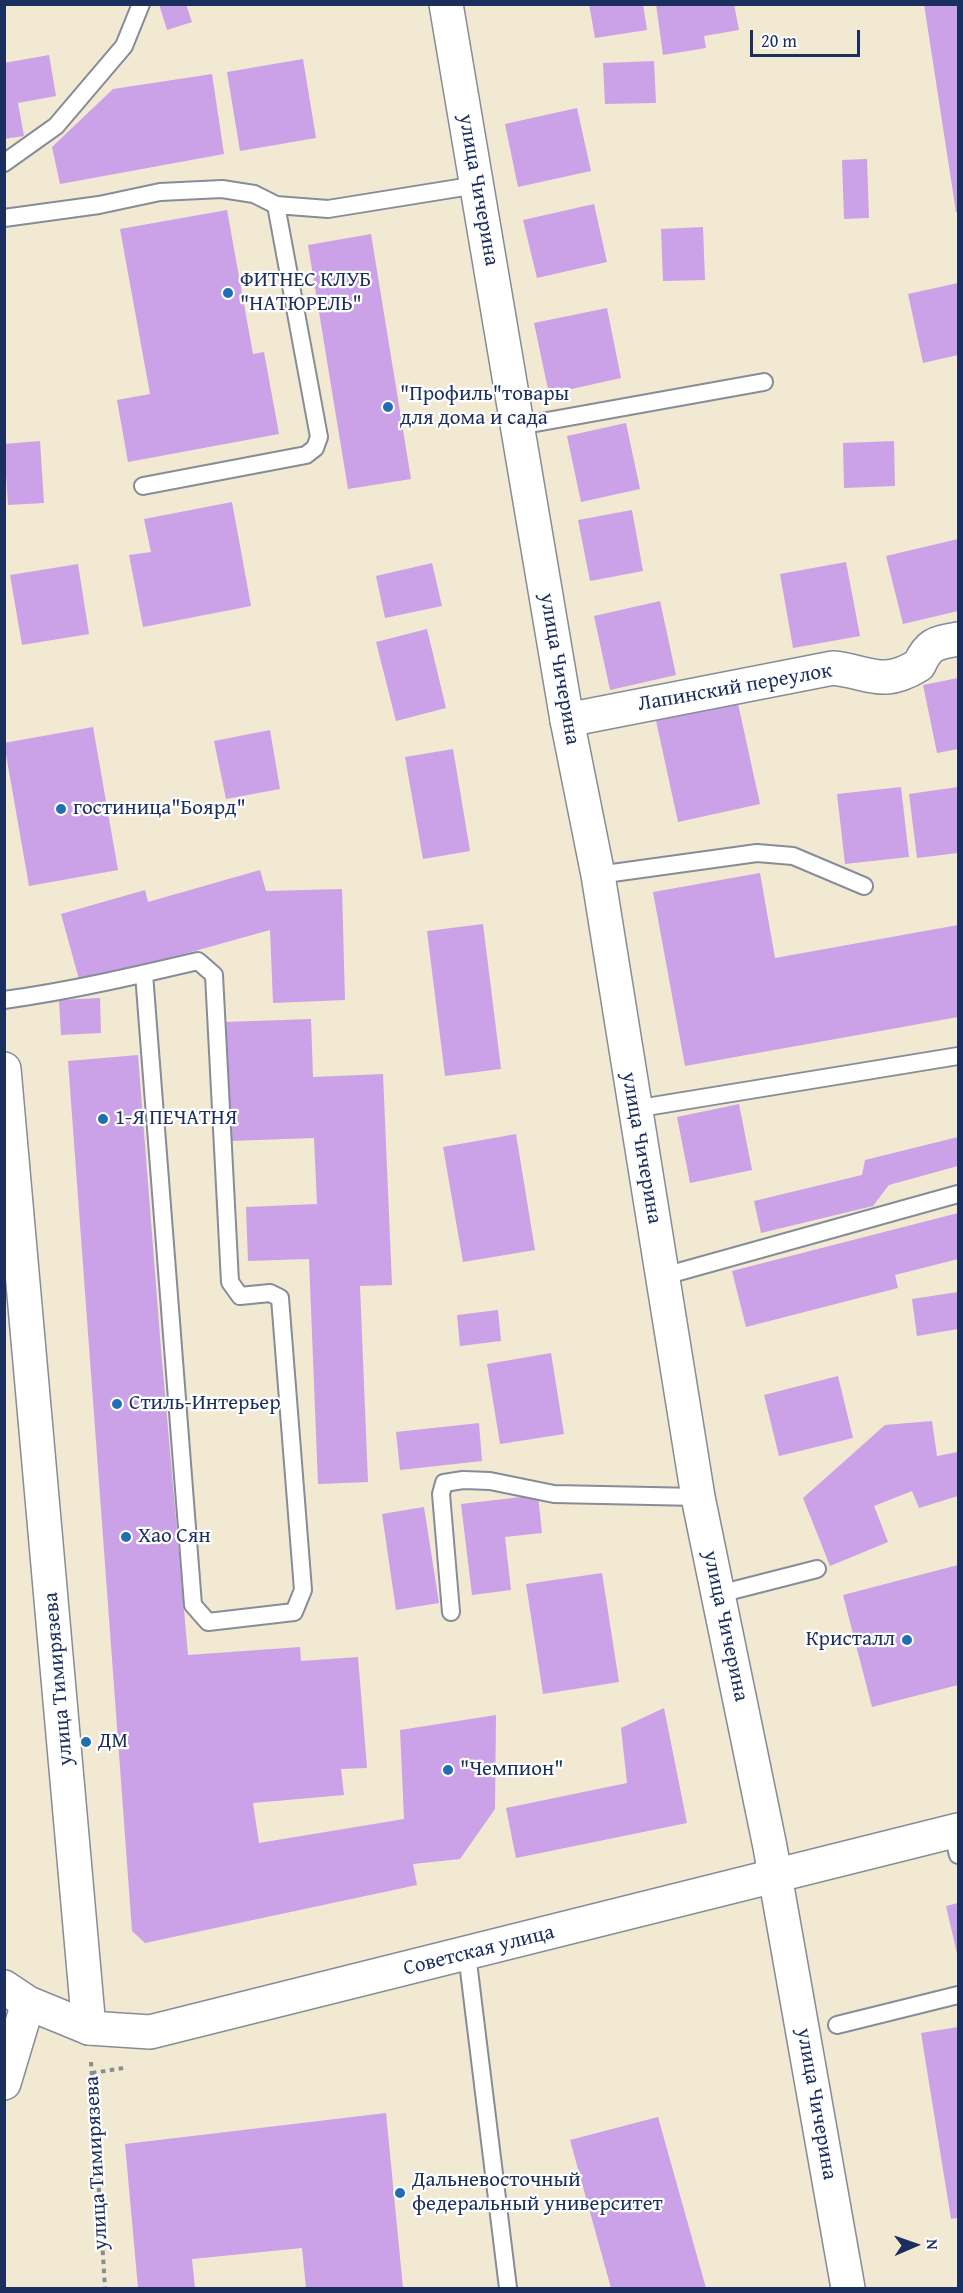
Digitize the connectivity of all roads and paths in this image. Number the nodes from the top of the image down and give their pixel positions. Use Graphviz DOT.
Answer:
graph roads {
  1 [pos="141,4"];
  2 [pos="446,4"];
  3 [pos="4,163"];
  4 [pos="477,185"];
  5 [pos="276,205"];
  6 [pos="4,218"];
  7 [pos="764,382"];
  8 [pos="519,426"];
  9 [pos="143,486"];
  10 [pos="958,639"];
  11 [pos="567,720"];
  12 [pos="598,875"];
  13 [pos="864,886"];
  14 [pos="144,974"];
  15 [pos="4,1000"];
  16 [pos="958,1056"];
  17 [pos="4,1070"];
  18 [pos="634,1109"];
  19 [pos="958,1194"];
  20 [pos="664,1276"];
  21 [pos="698,1497"];
  22 [pos="817,1569"];
  23 [pos="719,1594"];
  24 [pos="451,1612"];
  25 [pos="956,1839"];
  26 [pos="775,1876"];
  27 [pos="467,1954"];
  28 [pos="16,1995"];
  29 [pos="958,1995"];
  30 [pos="837,2025"];
  31 [pos="89,2028"];
  32 [pos="4,2083"];
  33 [pos="105,2289"];
  34 [pos="508,2289"];
  35 [pos="848,2289"];
  1 -- 3 [label="lane"];
  2 -- 4 [label="main road, улица Чичерина"];
  4 -- 5 [label="lane"];
  4 -- 8 [label="main road, улица Чичерина"];
  5 -- 6 [label="lane"];
  5 -- 9 [label="lane"];
  7 -- 8 [label="lane"];
  8 -- 11 [label="main road, улица Чичерина"];
  10 -- 11 [label="main road, Лапинский переулок"];
  11 -- 12 [label="main road, улица Чичерина"];
  12 -- 13 [label="lane"];
  12 -- 18 [label="main road, улица Чичерина"];
  14 -- 14 [label="lane"];
  14 -- 15 [label="lane"];
  16 -- 18 [label="lane"];
  17 -- 31 [label="main road, улица Тимирязева"];
  18 -- 20 [label="main road, улица Чичерина"];
  19 -- 20 [label="lane"];
  20 -- 21 [label="main road, улица Чичерина"];
  21 -- 23 [label="main road, улица Чичерина"];
  21 -- 24 [label="lane"];
  22 -- 23 [label="lane"];
  23 -- 26 [label="main road, улица Чичерина"];
  25 -- 26 [label="main road, Советская улица"];
  26 -- 27 [label="main road, Советская улица"];
  26 -- 35 [label="main road, улица Чичерина"];
  27 -- 31 [label="main road, Советская улица"];
  27 -- 34 [label="lane"];
  28 -- 31 [label="main road, Советская улица"];
  28 -- 32 [label="main road"];
  29 -- 30 [label="lane"];
  31 -- 33 [label="path, улица Тимирязева"];
}
